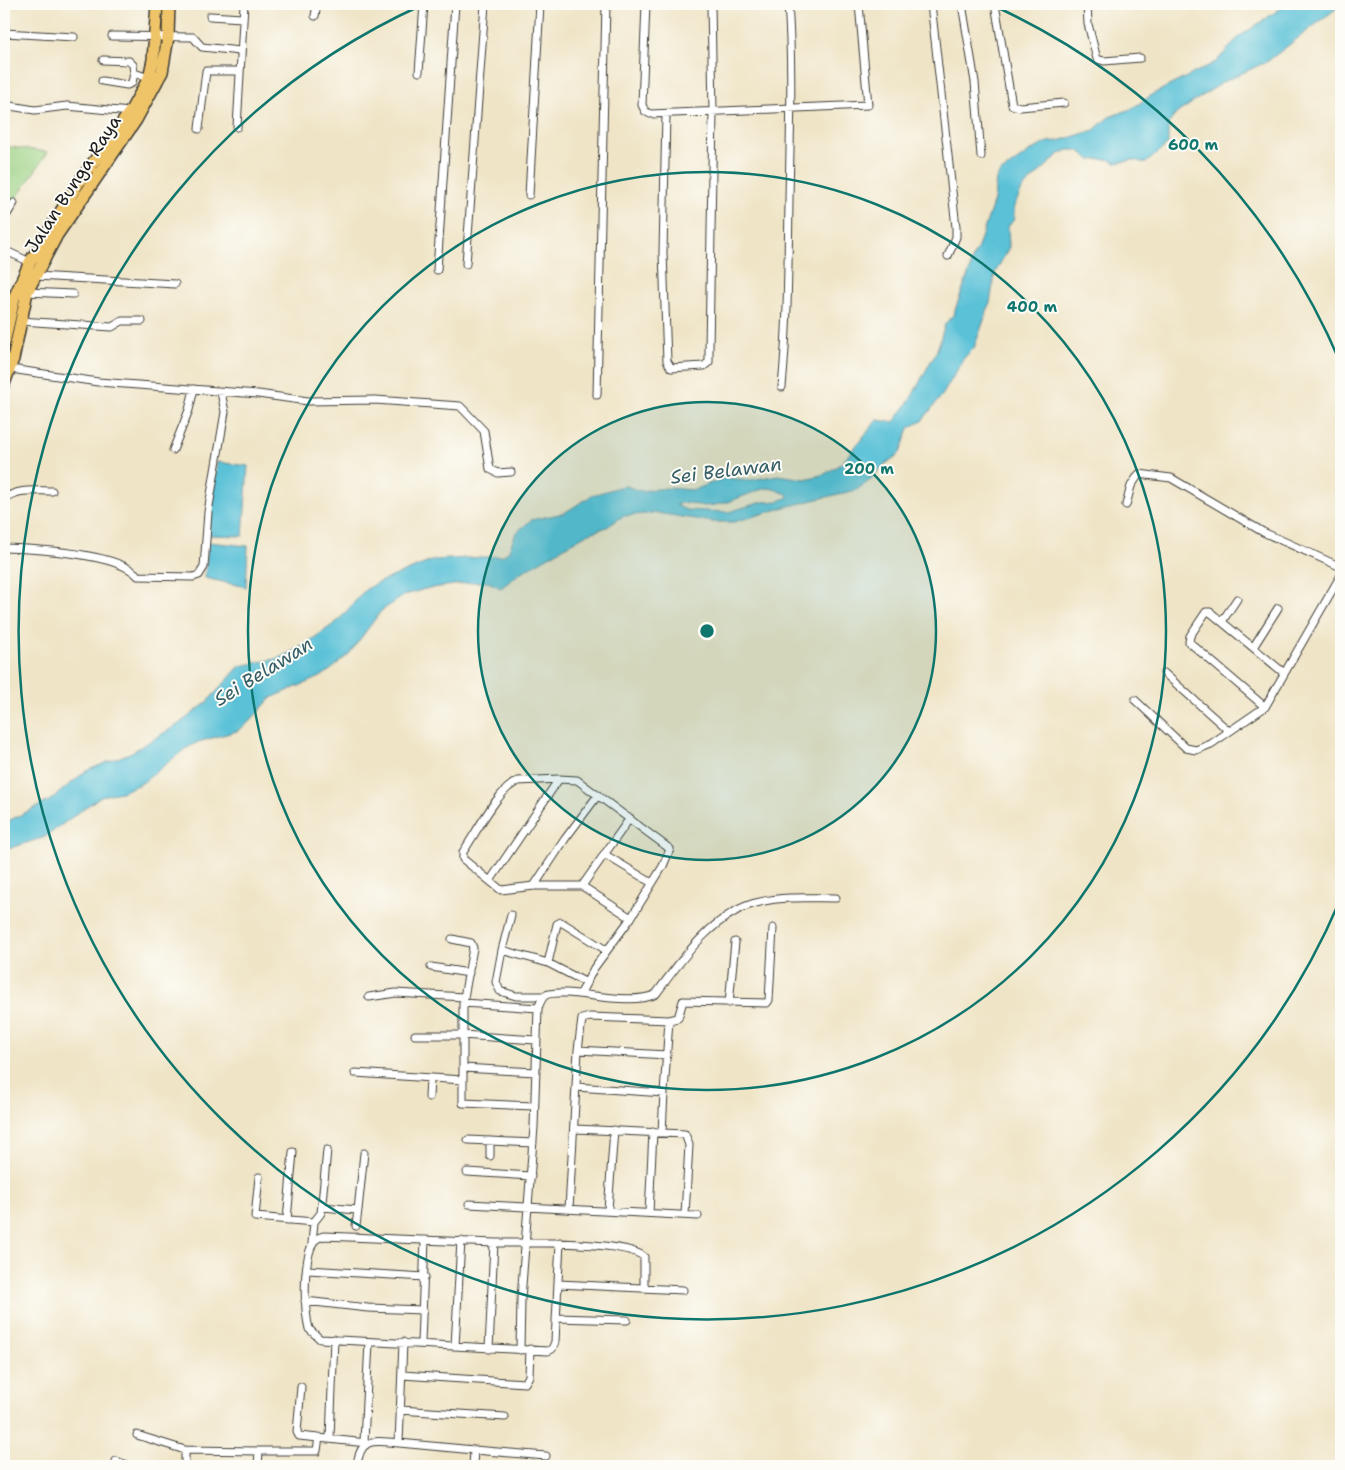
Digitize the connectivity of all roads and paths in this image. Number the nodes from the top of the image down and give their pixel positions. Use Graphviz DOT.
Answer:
graph roads {
  1 [pos="157,4"];
  2 [pos="169,4"];
  3 [pos="244,4"];
  4 [pos="317,4"];
  5 [pos="424,4"];
  6 [pos="455,4"];
  7 [pos="485,4"];
  8 [pos="540,4"];
  9 [pos="606,4"];
  10 [pos="646,4"];
  11 [pos="711,4"];
  12 [pos="788,4"];
  13 [pos="859,4"];
  14 [pos="932,4"];
  15 [pos="962,4"];
  16 [pos="995,4"];
  17 [pos="1087,4"];
  18 [pos="210,16"];
  19 [pos="316,16"];
  20 [pos="242,18"];
  21 [pos="4,33"];
  22 [pos="112,36"];
  23 [pos="74,37"];
  24 [pos="168,37"];
  25 [pos="155,38"];
  26 [pos="240,51"];
  27 [pos="1140,58"];
  28 [pos="103,60"];
  29 [pos="239,71"];
  30 [pos="419,72"];
  31 [pos="134,73"];
  32 [pos="149,78"];
  33 [pos="102,81"];
  34 [pos="1064,102"];
  35 [pos="4,105"];
  36 [pos="791,109"];
  37 [pos="130,112"];
  38 [pos="712,112"];
  39 [pos="666,114"];
  40 [pos="237,127"];
  41 [pos="199,129"];
  42 [pos="981,156"];
  43 [pos="529,195"];
  44 [pos="14,203"];
  45 [pos="4,218"];
  46 [pos="44,248"];
  47 [pos="4,250"];
  48 [pos="948,256"];
  49 [pos="30,262"];
  50 [pos="466,264"];
  51 [pos="437,270"];
  52 [pos="36,276"];
  53 [pos="175,284"];
  54 [pos="28,292"];
  55 [pos="73,294"];
  56 [pos="20,321"];
  57 [pos="142,321"];
  58 [pos="4,343"];
  59 [pos="7,368"];
  60 [pos="4,384"];
  61 [pos="782,387"];
  62 [pos="194,389"];
  63 [pos="221,392"];
  64 [pos="597,395"];
  65 [pos="173,450"];
  66 [pos="511,472"];
  67 [pos="52,492"];
  68 [pos="4,498"];
  69 [pos="1126,505"];
  70 [pos="4,548"];
  71 [pos="1341,567"];
  72 [pos="1341,575"];
  73 [pos="1237,599"];
  74 [pos="1278,608"];
  75 [pos="1223,620"];
  76 [pos="1254,646"];
  77 [pos="1164,673"];
  78 [pos="1284,673"];
  79 [pos="1135,700"];
  80 [pos="1265,707"];
  81 [pos="1229,731"];
  82 [pos="558,779"];
  83 [pos="598,795"];
  84 [pos="630,818"];
  85 [pos="604,854"];
  86 [pos="490,881"];
  87 [pos="652,884"];
  88 [pos="534,886"];
  89 [pos="582,886"];
  90 [pos="836,898"];
  91 [pos="512,915"];
  92 [pos="631,918"];
  93 [pos="773,928"];
  94 [pos="452,939"];
  95 [pos="734,942"];
  96 [pos="502,950"];
  97 [pos="606,950"];
  98 [pos="548,963"];
  99 [pos="432,966"];
  100 [pos="469,973"];
  101 [pos="585,982"];
  102 [pos="581,994"];
  103 [pos="544,996"];
  104 [pos="369,997"];
  105 [pos="463,1000"];
  106 [pos="730,1003"];
  107 [pos="538,1008"];
  108 [pos="669,1020"];
  109 [pos="415,1035"];
  110 [pos="462,1035"];
  111 [pos="536,1040"];
  112 [pos="578,1050"];
  113 [pos="667,1055"];
  114 [pos="463,1068"];
  115 [pos="536,1072"];
  116 [pos="355,1073"];
  117 [pos="430,1078"];
  118 [pos="463,1080"];
  119 [pos="576,1087"];
  120 [pos="664,1093"];
  121 [pos="429,1097"];
  122 [pos="534,1106"];
  123 [pos="575,1128"];
  124 [pos="614,1130"];
  125 [pos="653,1132"];
  126 [pos="662,1132"];
  127 [pos="468,1140"];
  128 [pos="490,1141"];
  129 [pos="533,1142"];
  130 [pos="327,1150"];
  131 [pos="293,1152"];
  132 [pos="364,1153"];
  133 [pos="490,1156"];
  134 [pos="467,1172"];
  135 [pos="531,1176"];
  136 [pos="259,1177"];
  137 [pos="469,1204"];
  138 [pos="322,1207"];
  139 [pos="530,1207"];
  140 [pos="569,1209"];
  141 [pos="358,1210"];
  142 [pos="608,1210"];
  143 [pos="650,1213"];
  144 [pos="685,1215"];
  145 [pos="698,1216"];
  146 [pos="287,1220"];
  147 [pos="314,1222"];
  148 [pos="356,1226"];
  149 [pos="425,1240"];
  150 [pos="461,1241"];
  151 [pos="560,1242"];
  152 [pos="494,1243"];
  153 [pos="526,1243"];
  154 [pos="312,1244"];
  155 [pos="308,1270"];
  156 [pos="425,1277"];
  157 [pos="558,1284"];
  158 [pos="644,1288"];
  159 [pos="683,1290"];
  160 [pos="305,1301"];
  161 [pos="423,1310"];
  162 [pos="556,1318"];
  163 [pos="627,1320"];
  164 [pos="334,1339"];
  165 [pos="369,1342"];
  166 [pos="402,1342"];
  167 [pos="421,1343"];
  168 [pos="456,1346"];
  169 [pos="489,1349"];
  170 [pos="530,1349"];
  171 [pos="520,1350"];
  172 [pos="402,1375"];
  173 [pos="300,1387"];
  174 [pos="400,1410"];
  175 [pos="505,1417"];
  176 [pos="137,1435"];
  177 [pos="319,1437"];
  178 [pos="330,1438"];
  179 [pos="366,1443"];
  180 [pos="399,1443"];
  181 [pos="185,1450"];
  182 [pos="474,1450"];
  183 [pos="259,1451"];
  184 [pos="546,1456"];
  185 [pos="116,1461"];
  186 [pos="129,1466"];
  187 [pos="186,1466"];
  188 [pos="258,1466"];
  189 [pos="357,1466"];
  190 [pos="473,1466"];
  1 -- 25 [label="main road, Jalan Bunga Raya"];
  2 -- 24 [label="main road, Jalan Bunga Raya"];
  3 -- 20 [label="street"];
  4 -- 19 [label="street"];
  5 -- 30 [label="street"];
  6 -- 51 [label="street"];
  7 -- 50 [label="street"];
  8 -- 43 [label="street"];
  9 -- 64 [label="street"];
  10 -- 39 [label="street"];
  11 -- 38 [label="street"];
  12 -- 36 [label="street"];
  13 -- 36 [label="street"];
  14 -- 48 [label="street"];
  15 -- 42 [label="street"];
  16 -- 34 [label="street"];
  17 -- 27 [label="street"];
  18 -- 20 [label="street"];
  20 -- 26 [label="street"];
  21 -- 23 [label="street"];
  22 -- 25 [label="street"];
  24 -- 25 [label="street"];
  24 -- 26 [label="street"];
  24 -- 46 [label="main road, Jalan Bunga Raya"];
  25 -- 32 [label="main road, Jalan Bunga Raya"];
  26 -- 29 [label="street"];
  28 -- 31 [label="street"];
  29 -- 40 [label="street"];
  29 -- 41 [label="street"];
  31 -- 32 [label="street"];
  31 -- 33 [label="street"];
  32 -- 37 [label="main road, Jalan Bunga Raya"];
  35 -- 37 [label="street"];
  36 -- 38 [label="street"];
  36 -- 61 [label="street"];
  37 -- 46 [label="main road, Jalan Bunga Raya"];
  38 -- 39 [label="street"];
  38 -- 39 [label="street"];
  44 -- 45 [label="street"];
  46 -- 49 [label="main road, Jalan Bunga Raya"];
  46 -- 52 [label="main road, Jalan Bunga Raya"];
  47 -- 49 [label="street"];
  49 -- 58 [label="main road, Jalan Bunga Raya"];
  52 -- 53 [label="street"];
  52 -- 54 [label="main road, Jalan Bunga Raya"];
  54 -- 55 [label="street"];
  54 -- 56 [label="main road, Jalan Bunga Raya"];
  56 -- 57 [label="street"];
  56 -- 59 [label="main road, Jalan Bunga Raya"];
  59 -- 60 [label="main road, Jalan Bunga Raya"];
  59 -- 62 [label="street"];
  62 -- 63 [label="street"];
  62 -- 65 [label="street"];
  63 -- 66 [label="street"];
  63 -- 70 [label="street"];
  67 -- 68 [label="street"];
  69 -- 71 [label="street"];
  72 -- 78 [label="street"];
  73 -- 75 [label="street"];
  74 -- 76 [label="street"];
  75 -- 76 [label="street"];
  75 -- 80 [label="street"];
  76 -- 78 [label="street"];
  77 -- 81 [label="street"];
  78 -- 80 [label="street"];
  79 -- 81 [label="street"];
  80 -- 81 [label="street"];
  82 -- 83 [label="street"];
  82 -- 86 [label="street"];
  82 -- 86 [label="street"];
  83 -- 84 [label="street"];
  83 -- 88 [label="street"];
  84 -- 85 [label="street"];
  84 -- 87 [label="street"];
  85 -- 87 [label="street"];
  85 -- 89 [label="street"];
  86 -- 88 [label="street"];
  87 -- 92 [label="street"];
  88 -- 89 [label="street"];
  89 -- 92 [label="street"];
  90 -- 102 [label="street"];
  91 -- 96 [label="street"];
  92 -- 97 [label="street"];
  93 -- 106 [label="street"];
  94 -- 100 [label="street"];
  95 -- 106 [label="street"];
  96 -- 98 [label="street"];
  96 -- 103 [label="street"];
  97 -- 98 [label="street"];
  97 -- 101 [label="street"];
  98 -- 101 [label="street"];
  99 -- 100 [label="street"];
  100 -- 105 [label="street"];
  101 -- 102 [label="street"];
  102 -- 103 [label="street"];
  103 -- 107 [label="street"];
  104 -- 105 [label="street"];
  105 -- 107 [label="street"];
  105 -- 110 [label="street"];
  106 -- 108 [label="street"];
  107 -- 111 [label="street"];
  108 -- 112 [label="street"];
  108 -- 113 [label="street"];
  109 -- 110 [label="street"];
  110 -- 111 [label="street"];
  110 -- 114 [label="street"];
  111 -- 115 [label="street"];
  112 -- 113 [label="street"];
  112 -- 119 [label="street"];
  113 -- 120 [label="street"];
  114 -- 115 [label="street"];
  114 -- 118 [label="street"];
  115 -- 122 [label="street"];
  116 -- 117 [label="street"];
  117 -- 118 [label="street"];
  117 -- 121 [label="street"];
  118 -- 122 [label="street"];
  119 -- 120 [label="street"];
  119 -- 123 [label="street"];
  120 -- 126 [label="street"];
  122 -- 129 [label="street"];
  123 -- 124 [label="street"];
  123 -- 140 [label="street"];
  124 -- 125 [label="street"];
  124 -- 142 [label="street"];
  125 -- 126 [label="street"];
  125 -- 143 [label="street"];
  126 -- 144 [label="street"];
  127 -- 128 [label="street"];
  128 -- 129 [label="street"];
  128 -- 133 [label="street"];
  129 -- 135 [label="street"];
  130 -- 138 [label="street"];
  131 -- 146 [label="street"];
  132 -- 141 [label="street"];
  134 -- 135 [label="street"];
  135 -- 139 [label="street"];
  136 -- 146 [label="street"];
  137 -- 139 [label="street"];
  138 -- 141 [label="street"];
  138 -- 147 [label="street"];
  139 -- 140 [label="street"];
  139 -- 153 [label="street"];
  140 -- 142 [label="street"];
  141 -- 148 [label="street"];
  142 -- 143 [label="street"];
  143 -- 144 [label="street"];
  144 -- 145 [label="street"];
  146 -- 147 [label="street"];
  147 -- 154 [label="street"];
  149 -- 150 [label="street"];
  149 -- 154 [label="street"];
  149 -- 156 [label="street"];
  150 -- 152 [label="street"];
  150 -- 168 [label="street"];
  151 -- 153 [label="street"];
  151 -- 157 [label="street"];
  151 -- 158 [label="street"];
  152 -- 153 [label="street"];
  152 -- 169 [label="street"];
  153 -- 171 [label="street"];
  154 -- 155 [label="street"];
  155 -- 156 [label="street"];
  155 -- 160 [label="street"];
  156 -- 161 [label="street"];
  157 -- 158 [label="street"];
  157 -- 162 [label="street"];
  158 -- 159 [label="street"];
  160 -- 161 [label="street"];
  160 -- 164 [label="street"];
  161 -- 167 [label="street"];
  162 -- 163 [label="street"];
  162 -- 170 [label="street"];
  164 -- 165 [label="street"];
  164 -- 178 [label="street"];
  165 -- 166 [label="street"];
  165 -- 179 [label="street"];
  166 -- 167 [label="street"];
  166 -- 172 [label="street"];
  167 -- 168 [label="street"];
  168 -- 169 [label="street"];
  169 -- 171 [label="street"];
  170 -- 171 [label="street"];
  170 -- 172 [label="street"];
  172 -- 174 [label="street"];
  173 -- 177 [label="street"];
  174 -- 175 [label="street"];
  174 -- 180 [label="street"];
  176 -- 181 [label="street"];
  177 -- 178 [label="street"];
  177 -- 183 [label="street"];
  178 -- 179 [label="street"];
  179 -- 180 [label="street"];
  179 -- 189 [label="street"];
  180 -- 182 [label="street"];
  181 -- 183 [label="street"];
  181 -- 187 [label="street"];
  182 -- 184 [label="street"];
  182 -- 190 [label="street"];
  183 -- 188 [label="street"];
  185 -- 186 [label="street"];
}
